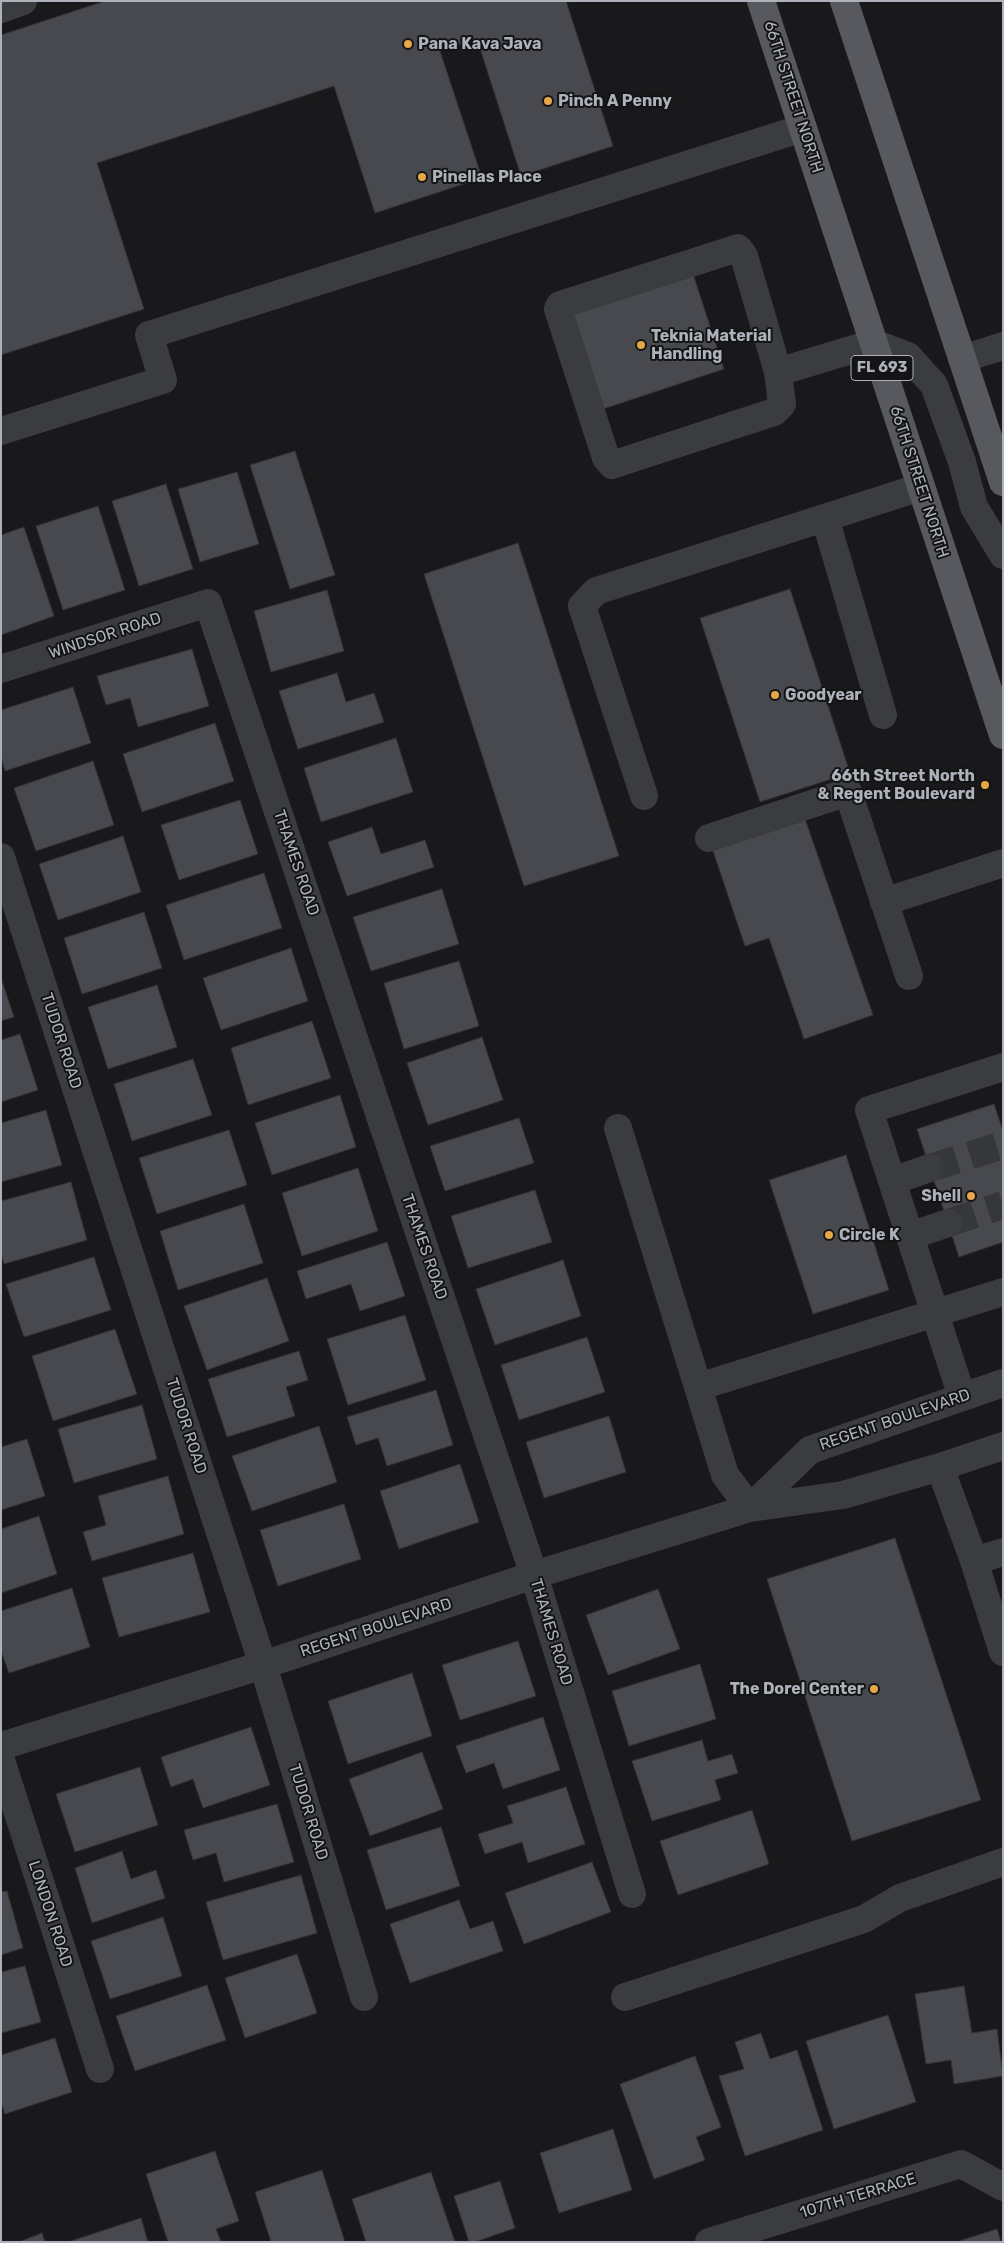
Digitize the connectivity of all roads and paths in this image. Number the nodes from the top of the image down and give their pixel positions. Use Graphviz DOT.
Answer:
graph roads {
  1 [pos="24,1"];
  2 [pos="761,1"];
  3 [pos="844,1"];
  4 [pos="1,9"];
  5 [pos="803,128"];
  6 [pos="874,343"];
  7 [pos="1003,346"];
  8 [pos="962,359"];
  9 [pos="778,372"];
  10 [pos="1,431"];
  11 [pos="998,452"];
  12 [pos="962,462"];
  13 [pos="1003,482"];
  14 [pos="921,487"];
  15 [pos="825,518"];
  16 [pos="1003,555"];
  17 [pos="208,603"];
  18 [pos="1,669"];
  19 [pos="884,715"];
  20 [pos="1003,735"];
  21 [pos="644,796"];
  22 [pos="709,838"];
  23 [pos="1,857"];
  24 [pos="1003,862"];
  25 [pos="884,902"];
  26 [pos="909,976"];
  27 [pos="1003,1067"];
  28 [pos="618,1128"];
  29 [pos="930,1168"];
  30 [pos="892,1181"];
  31 [pos="948,1223"];
  32 [pos="910,1236"];
  33 [pos="1003,1292"];
  34 [pos="935,1314"];
  35 [pos="1003,1383"];
  36 [pos="698,1387"];
  37 [pos="962,1397"];
  38 [pos="1003,1446"];
  39 [pos="940,1467"];
  40 [pos="750,1508"];
  41 [pos="1003,1552"];
  42 [pos="974,1561"];
  43 [pos="534,1575"];
  44 [pos="1003,1652"];
  45 [pos="263,1665"];
  46 [pos="1,1746"];
  47 [pos="1,1760"];
  48 [pos="1003,1862"];
  49 [pos="632,1894"];
  50 [pos="364,1997"];
  51 [pos="625,1997"];
  52 [pos="100,2069"];
  53 [pos="1003,2187"];
  54 [pos="709,2242"];
  1 -- 4 [label="street"];
  2 -- 5 [label="main road, 66TH STREET NORTH / FL 693"];
  3 -- 8 [label="main road"];
  5 -- 6 [label="main road, 66TH STREET NORTH / FL 693"];
  5 -- 10 [label="street"];
  6 -- 9 [label="street"];
  6 -- 12 [label="street"];
  6 -- 14 [label="main road, 66TH STREET NORTH / FL 693"];
  7 -- 8 [label="street"];
  8 -- 11 [label="main road"];
  9 -- 9 [label="street"];
  11 -- 12 [label="street"];
  11 -- 13 [label="main road"];
  12 -- 16 [label="street"];
  14 -- 15 [label="street"];
  14 -- 20 [label="main road, 66TH STREET NORTH / FL 693"];
  15 -- 19 [label="street"];
  15 -- 21 [label="street"];
  17 -- 18 [label="street, WINDSOR ROAD"];
  17 -- 43 [label="street, THAMES ROAD"];
  22 -- 25 [label="street"];
  23 -- 45 [label="street, TUDOR ROAD"];
  24 -- 25 [label="street"];
  25 -- 26 [label="street"];
  27 -- 30 [label="street"];
  28 -- 36 [label="street"];
  29 -- 30 [label="street"];
  30 -- 32 [label="street"];
  31 -- 32 [label="street"];
  32 -- 34 [label="street"];
  33 -- 34 [label="street"];
  34 -- 36 [label="street"];
  34 -- 37 [label="street"];
  35 -- 37 [label="street, REGENT BOULEVARD"];
  36 -- 40 [label="street"];
  37 -- 40 [label="street, REGENT BOULEVARD"];
  38 -- 39 [label="street, REGENT BOULEVARD"];
  39 -- 40 [label="street, REGENT BOULEVARD"];
  39 -- 42 [label="street"];
  40 -- 43 [label="street, REGENT BOULEVARD"];
  41 -- 42 [label="street"];
  42 -- 44 [label="street"];
  43 -- 45 [label="street, REGENT BOULEVARD"];
  43 -- 49 [label="street, THAMES ROAD"];
  45 -- 46 [label="street, REGENT BOULEVARD"];
  45 -- 50 [label="street, TUDOR ROAD"];
  47 -- 52 [label="street, LONDON ROAD"];
  48 -- 51 [label="street"];
  53 -- 54 [label="street, 107TH TERRACE"];
}
